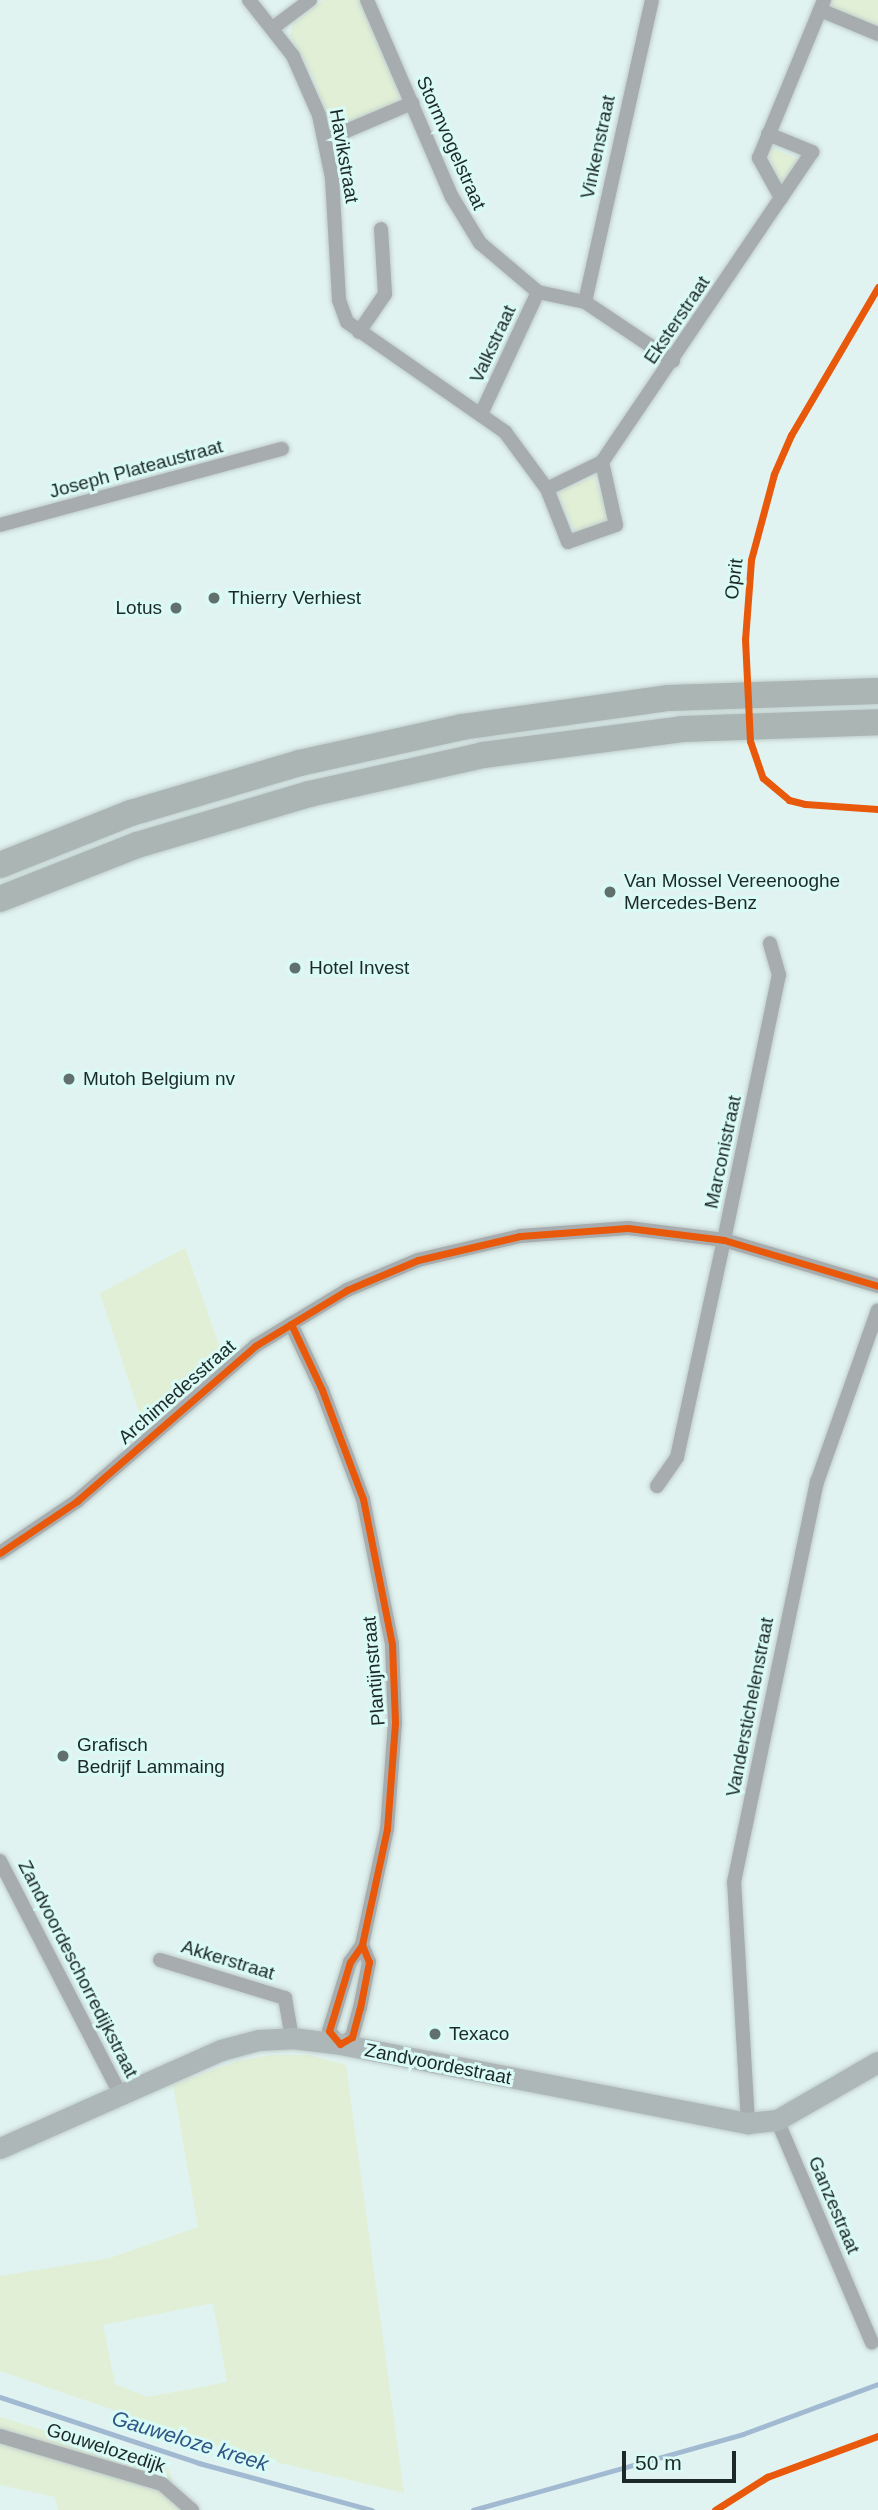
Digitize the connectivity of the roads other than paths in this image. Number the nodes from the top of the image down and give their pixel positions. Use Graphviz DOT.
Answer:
graph roads {
  1 [pos="249,0"];
  2 [pos="310,0"];
  3 [pos="367,0"];
  4 [pos="652,0"];
  5 [pos="822,5"];
  6 [pos="274,27"];
  7 [pos="878,34"];
  8 [pos="412,103"];
  9 [pos="768,134"];
  10 [pos="325,140"];
  11 [pos="781,198"];
  12 [pos="381,229"];
  13 [pos="538,292"];
  14 [pos="584,302"];
  15 [pos="359,332"];
  16 [pos="673,361"];
  17 [pos="482,412"];
  18 [pos="282,449"];
  19 [pos="602,462"];
  20 [pos="547,489"];
  21 [pos="0,525"];
  22 [pos="878,691"];
  23 [pos="878,722"];
  24 [pos="0,864"];
  25 [pos="0,899"];
  26 [pos="770,943"];
  27 [pos="724,1240"];
  28 [pos="878,1286"];
  29 [pos="878,1310"];
  30 [pos="291,1324"];
  31 [pos="657,1486"];
  32 [pos="0,1553"];
  33 [pos="0,1861"];
  34 [pos="362,1945"];
  35 [pos="160,1960"];
  36 [pos="292,2038"];
  37 [pos="340,2044"];
  38 [pos="878,2062"];
  39 [pos="121,2095"];
  40 [pos="776,2120"];
  41 [pos="748,2123"];
  42 [pos="0,2148"];
  43 [pos="872,2343"];
  44 [pos="0,2436"];
  45 [pos="192,2510"];
  1 -- 6 [label="street, Havikstraat"];
  2 -- 6 [label="street"];
  3 -- 8 [label="street, Stormvogelstraat"];
  4 -- 14 [label="street, Vinkenstraat"];
  5 -- 7 [label="street"];
  5 -- 9 [label="street"];
  6 -- 10 [label="street, Havikstraat"];
  8 -- 10 [label="street"];
  8 -- 13 [label="street, Stormvogelstraat"];
  9 -- 11 [label="street"];
  9 -- 11 [label="street, Eksterstraat"];
  10 -- 15 [label="street, Havikstraat"];
  11 -- 16 [label="street, Eksterstraat"];
  12 -- 15 [label="street"];
  13 -- 14 [label="street, Stormvogelstraat"];
  13 -- 17 [label="street, Valkstraat"];
  14 -- 16 [label="street, Stormvogelstraat"];
  15 -- 17 [label="street, Havikstraat"];
  16 -- 19 [label="street, Eksterstraat"];
  17 -- 20 [label="street, Havikstraat"];
  18 -- 21 [label="street, Joseph Plateaustraat"];
  19 -- 20 [label="street, Eksterstraat"];
  19 -- 20 [label="street"];
  22 -- 24 [label="highway"];
  23 -- 25 [label="highway"];
  26 -- 27 [label="street, Marconistraat"];
  27 -- 28 [label="street, Archimedesstraat"];
  27 -- 30 [label="street, Archimedesstraat"];
  27 -- 31 [label="street, Marconistraat"];
  29 -- 41 [label="street, Vanderstichelenstraat"];
  30 -- 32 [label="street, Archimedesstraat"];
  30 -- 34 [label="street, Plantijnstraat"];
  33 -- 39 [label="street, Zandvoordeschorredijkstraat"];
  34 -- 37 [label="street, Plantijnstraat"];
  34 -- 37 [label="street, Plantijnstraat"];
  35 -- 36 [label="street, Akkerstraat"];
  36 -- 37 [label="main road, Zandvoordestraat"];
  36 -- 39 [label="main road, Zandvoordestraat"];
  37 -- 41 [label="main road, Zandvoordestraat"];
  38 -- 40 [label="main road, Zandvoordestraat"];
  39 -- 42 [label="main road, Zandvoordestraat"];
  40 -- 41 [label="main road, Zandvoordestraat"];
  40 -- 43 [label="street, Ganzestraat"];
  44 -- 45 [label="street, Gouwelozedijk"];
}
